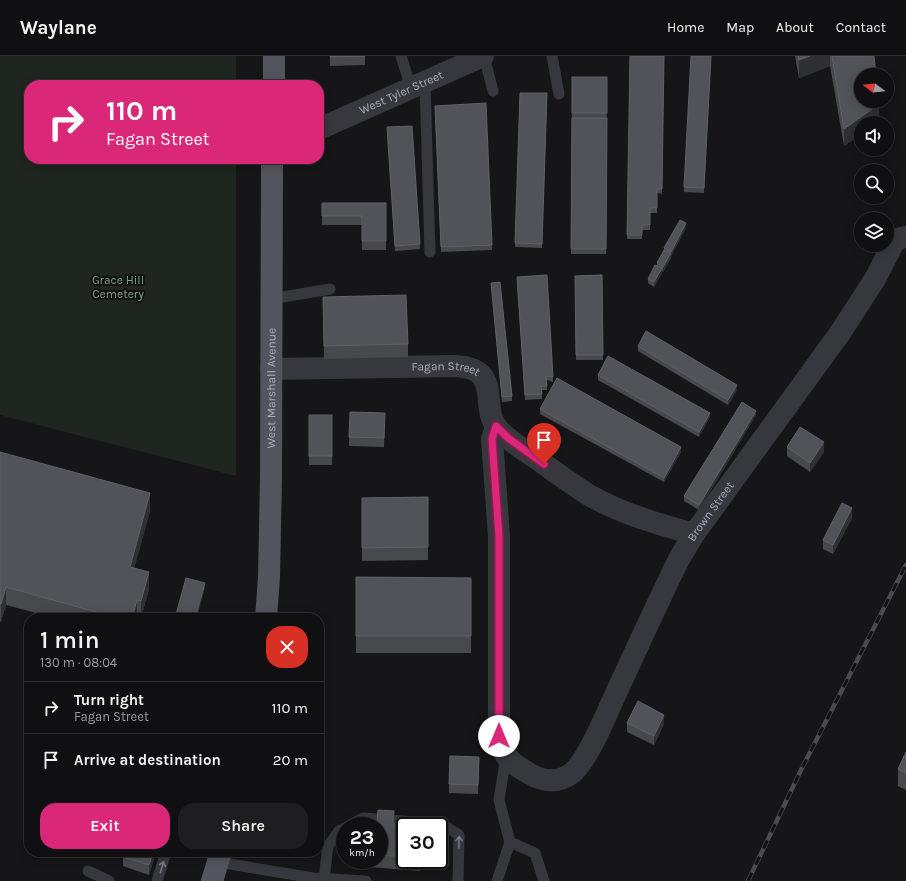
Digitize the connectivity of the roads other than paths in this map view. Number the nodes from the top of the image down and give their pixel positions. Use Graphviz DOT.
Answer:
graph roads {
  1 [pos="274,56"];
  2 [pos="401,56"];
  3 [pos="484,56"];
  4 [pos="552,56"];
  5 [pos="274,80"];
  6 [pos="418,85"];
  7 [pos="493,91"];
  8 [pos="559,94"];
  9 [pos="324,127"];
  10 [pos="272,164"];
  11 [pos="906,237"];
  12 [pos="430,252"];
  13 [pos="330,289"];
  14 [pos="271,299"];
  15 [pos="271,369"];
  16 [pos="496,426"];
  17 [pos="694,534"];
  18 [pos="266,613"];
  19 [pos="506,756"];
  20 [pos="448,830"];
  21 [pos="336,835"];
  22 [pos="510,842"];
  23 [pos="164,857"];
  24 [pos="218,869"];
  25 [pos="88,871"];
  26 [pos="324,879"];
  27 [pos="109,881"];
  28 [pos="156,881"];
  29 [pos="198,881"];
  30 [pos="366,881"];
  31 [pos="458,881"];
  32 [pos="497,881"];
  33 [pos="544,881"];
  1 -- 5 [label="main road"];
  2 -- 6 [label="lane"];
  3 -- 6 [label="street, West Tyler Street"];
  3 -- 7 [label="lane"];
  4 -- 8 [label="lane"];
  6 -- 9 [label="street, West Tyler Street"];
  6 -- 12 [label="lane"];
  10 -- 14 [label="main road, West Marshall Avenue"];
  11 -- 17 [label="street, Brown Street"];
  13 -- 14 [label="lane"];
  14 -- 15 [label="main road, West Marshall Avenue"];
  15 -- 16 [label="street, Fagan Street"];
  15 -- 18 [label="main road, West Marshall Avenue"];
  16 -- 17 [label="street, Fagan Street"];
  16 -- 19 [label="street"];
  17 -- 19 [label="street, Brown Street"];
  19 -- 22 [label="lane"];
  31 -- 20 [label="lane, one-way"];
  21 -- 26 [label="lane"];
  22 -- 32 [label="lane"];
  22 -- 33 [label="lane"];
  28 -- 23 [label="lane, one-way"];
  24 -- 26 [label="lane"];
  24 -- 29 [label="main road"];
  25 -- 27 [label="lane"];
  26 -- 30 [label="lane"];
}
